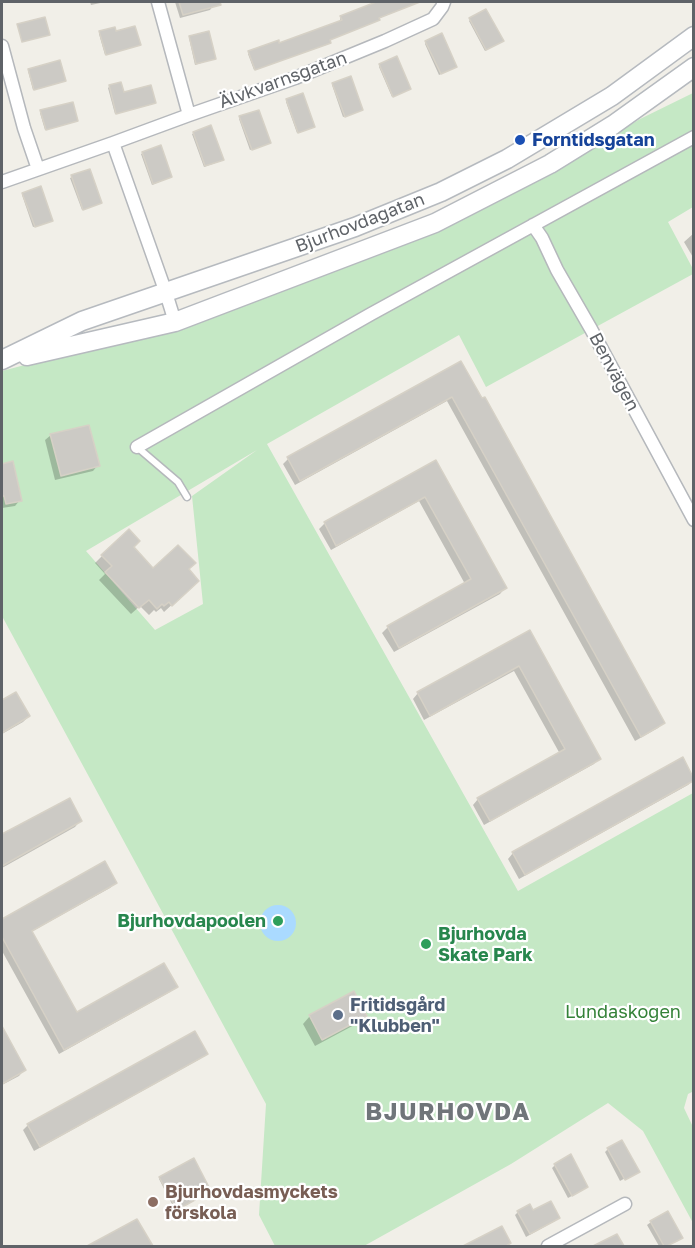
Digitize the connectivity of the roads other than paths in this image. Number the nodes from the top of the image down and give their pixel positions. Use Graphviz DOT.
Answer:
graph roads {
  1 [pos="158,2"];
  2 [pos="443,2"];
  3 [pos="693,36"];
  4 [pos="2,46"];
  5 [pos="693,67"];
  6 [pos="189,115"];
  7 [pos="693,137"];
  8 [pos="113,143"];
  9 [pos="38,169"];
  10 [pos="2,182"];
  11 [pos="533,225"];
  12 [pos="166,293"];
  13 [pos="175,322"];
  14 [pos="2,361"];
  15 [pos="137,447"];
  16 [pos="187,496"];
  17 [pos="693,520"];
  18 [pos="625,1204"];
  19 [pos="548,1246"];
  1 -- 6 [label="street"];
  2 -- 6 [label="street, Älvkvarnsgatan"];
  3 -- 12 [label="main road, Bjurhovdagatan"];
  4 -- 9 [label="street"];
  5 -- 13 [label="main road, Bjurhovdagatan"];
  6 -- 8 [label="street, Älvkvarnsgatan"];
  7 -- 11 [label="street"];
  8 -- 9 [label="street, Älvkvarnsgatan"];
  8 -- 12 [label="street"];
  9 -- 10 [label="street, Älvkvarnsgatan"];
  11 -- 15 [label="street"];
  11 -- 17 [label="street, Benvägen"];
  12 -- 13 [label="street"];
  12 -- 14 [label="main road, Bjurhovdagatan"];
  13 -- 14 [label="main road, Bjurhovdagatan"];
  15 -- 16 [label="lane"];
  18 -- 19 [label="street"];
}
